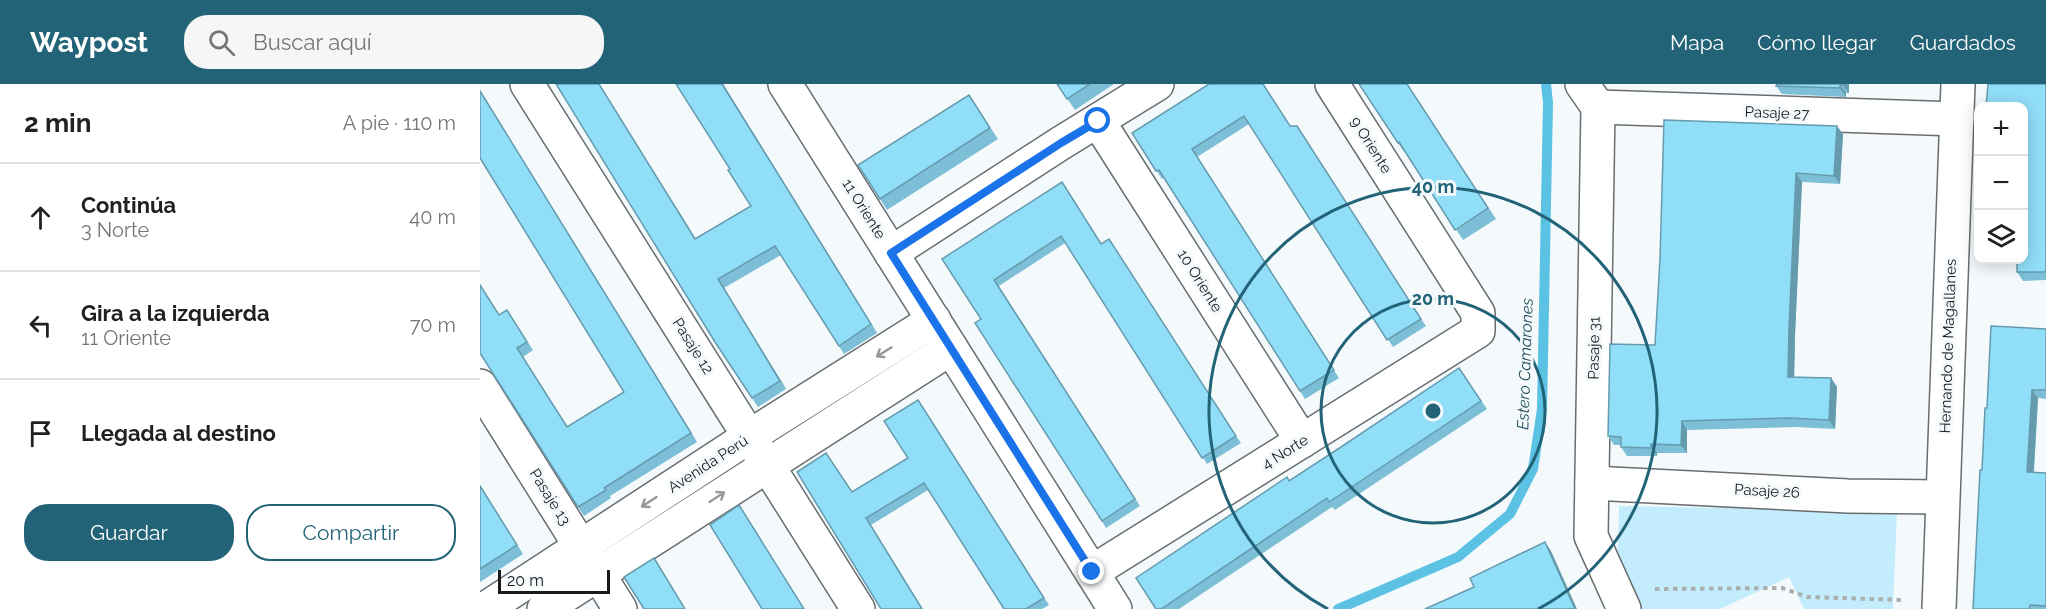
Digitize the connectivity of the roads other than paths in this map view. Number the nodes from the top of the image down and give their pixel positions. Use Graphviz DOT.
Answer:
graph roads {
  1 [pos="527,84"];
  2 [pos="785,84"];
  3 [pos="1157,84"];
  4 [pos="1332,84"];
  5 [pos="1958,84"];
  6 [pos="1590,95"];
  7 [pos="1957,119"];
  8 [pos="1098,121"];
  9 [pos="891,253"];
  10 [pos="934,320"];
  11 [pos="1478,331"];
  12 [pos="951,348"];
  13 [pos="480,386"];
  14 [pos="750,436"];
  15 [pos="1302,441"];
  16 [pos="767,465"];
  17 [pos="1592,483"];
  18 [pos="1942,497"];
  19 [pos="581,547"];
  20 [pos="1092,572"];
  21 [pos="598,574"];
  22 [pos="1620,599"];
  23 [pos="1939,605"];
  24 [pos="485,609"];
  25 [pos="544,609"];
  26 [pos="620,609"];
  27 [pos="858,609"];
  28 [pos="1115,609"];
  1 -- 14 [label="street, Pasaje 12"];
  2 -- 9 [label="street, 11 Oriente"];
  3 -- 8 [label="street"];
  4 -- 11 [label="street, 9 Oriente"];
  5 -- 7 [label="street, Hernando de Magallanes"];
  6 -- 7 [label="street, Pasaje 27"];
  6 -- 17 [label="street, Pasaje 31"];
  7 -- 18 [label="street, Hernando de Magallanes"];
  8 -- 9 [label="street"];
  8 -- 15 [label="street, 10 Oriente"];
  9 -- 10 [label="street, 11 Oriente"];
  10 -- 12 [label="street, 11 Oriente"];
  10 -- 14 [label="street, Avenida Perú, one-way"];
  11 -- 15 [label="street, 4 Norte"];
  12 -- 16 [label="street"];
  12 -- 20 [label="street, 11 Oriente"];
  13 -- 19 [label="street, Pasaje 13"];
  14 -- 16 [label="street, Pasaje 12"];
  14 -- 19 [label="street, Avenida Perú, one-way"];
  15 -- 20 [label="street, 4 Norte"];
  21 -- 16 [label="street, one-way"];
  16 -- 27 [label="street, Pasaje 12"];
  17 -- 18 [label="street, Pasaje 26"];
  17 -- 22 [label="street, Pasaje 31"];
  18 -- 23 [label="street, Hernando de Magallanes"];
  19 -- 21 [label="street, Pasaje 13"];
  19 -- 24 [label="street, Avenida Perú"];
  20 -- 28 [label="street, 11 Oriente"];
  21 -- 25 [label="street"];
  21 -- 26 [label="street, Pasaje 13"];
}
